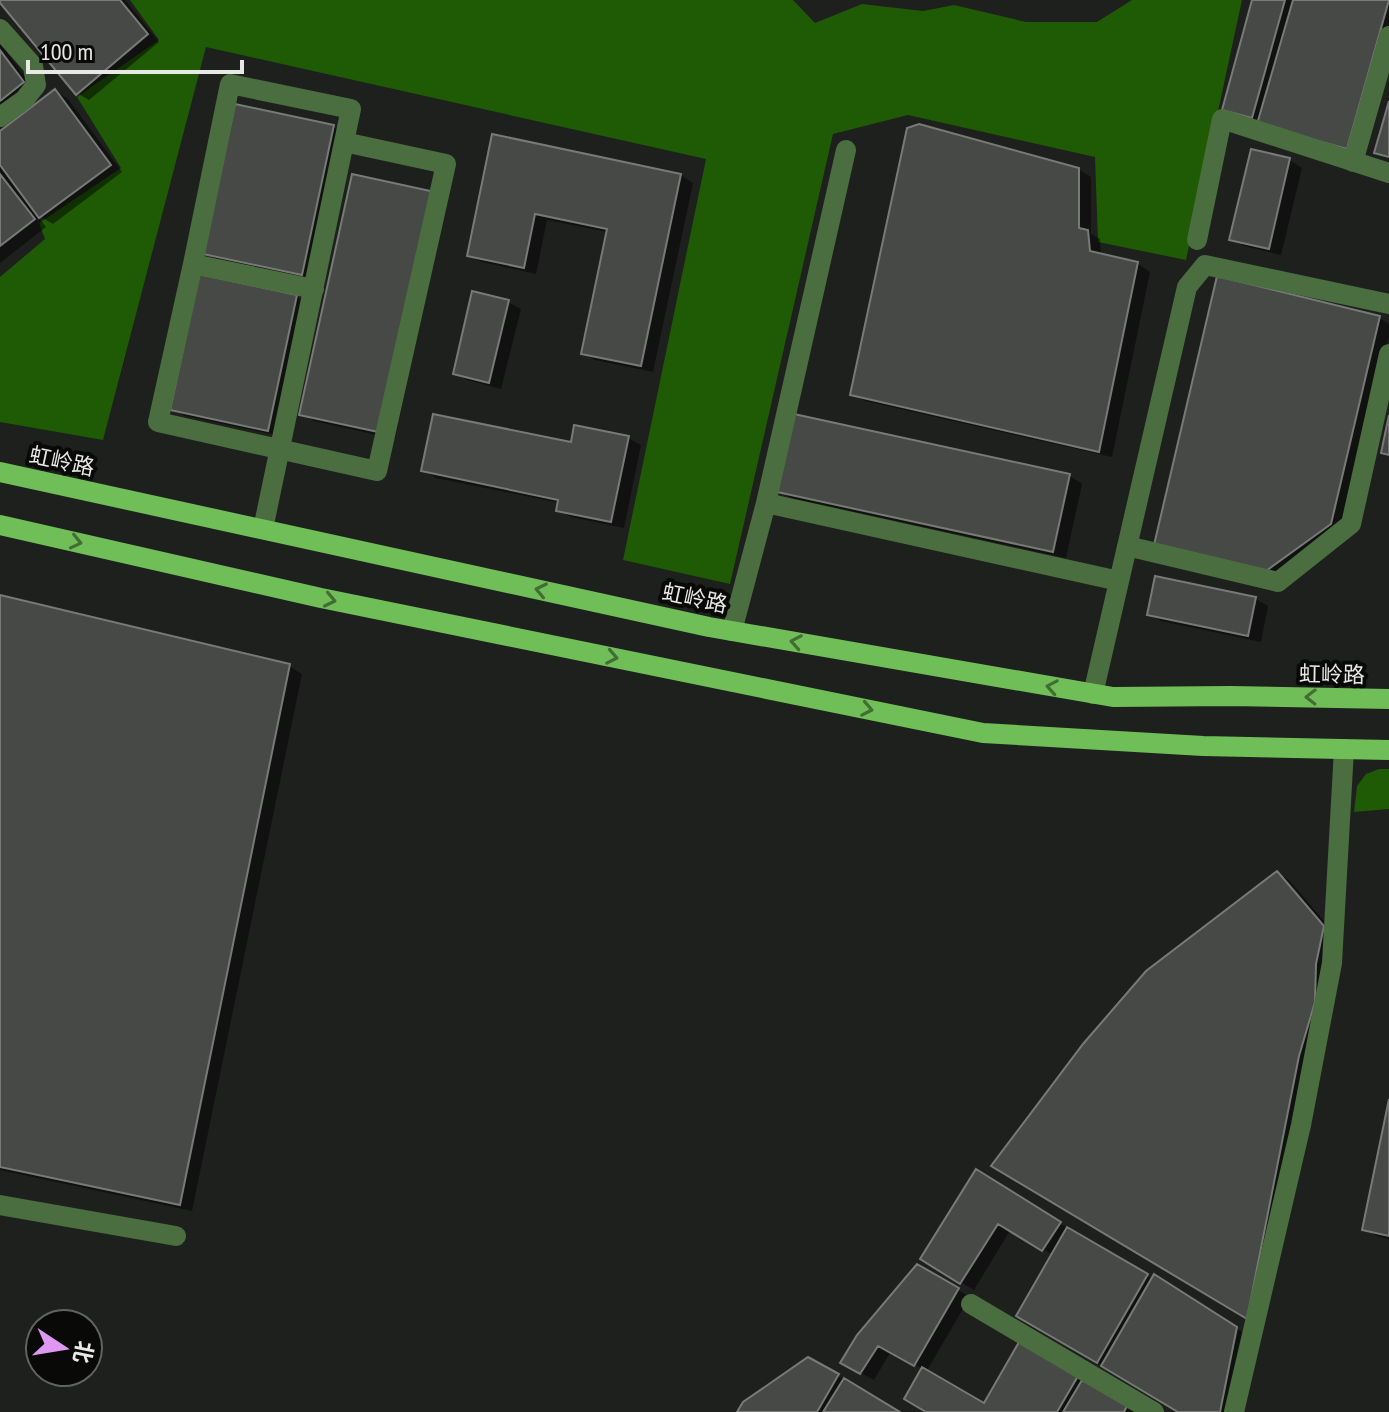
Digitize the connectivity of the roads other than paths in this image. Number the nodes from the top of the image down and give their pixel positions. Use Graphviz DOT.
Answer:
graph roads {
  1 [pos="0,29"];
  2 [pos="1389,36"];
  3 [pos="0,117"];
  4 [pos="344,142"];
  5 [pos="846,150"];
  6 [pos="1353,162"];
  7 [pos="1389,173"];
  8 [pos="1197,240"];
  9 [pos="193,264"];
  10 [pos="314,289"];
  11 [pos="1389,304"];
  12 [pos="1389,354"];
  13 [pos="280,449"];
  14 [pos="0,472"];
  15 [pos="766,503"];
  16 [pos="0,525"];
  17 [pos="263,529"];
  18 [pos="1127,546"];
  19 [pos="1119,581"];
  20 [pos="732,631"];
  21 [pos="1093,694"];
  22 [pos="1389,699"];
  23 [pos="1344,749"];
  24 [pos="1389,750"];
  25 [pos="0,1205"];
  26 [pos="176,1236"];
  27 [pos="971,1304"];
  28 [pos="1154,1412"];
  29 [pos="1234,1412"];
  1 -- 3 [label="street"];
  2 -- 6 [label="street"];
  4 -- 9 [label="street"];
  4 -- 10 [label="street"];
  4 -- 13 [label="street"];
  5 -- 15 [label="street"];
  6 -- 7 [label="street"];
  6 -- 8 [label="street"];
  9 -- 10 [label="street"];
  9 -- 13 [label="street"];
  10 -- 13 [label="street"];
  11 -- 18 [label="street"];
  12 -- 18 [label="street"];
  13 -- 17 [label="street"];
  14 -- 17 [label="main road, 虹岭路"];
  15 -- 19 [label="street"];
  15 -- 20 [label="street"];
  16 -- 23 [label="main road, one-way"];
  20 -- 17 [label="main road, 虹岭路, one-way"];
  18 -- 19 [label="street"];
  19 -- 21 [label="street"];
  21 -- 20 [label="main road, 虹岭路, one-way"];
  22 -- 21 [label="main road, 虹岭路, one-way"];
  23 -- 24 [label="main road"];
  23 -- 29 [label="street"];
  25 -- 26 [label="street"];
  27 -- 28 [label="street"];
}
